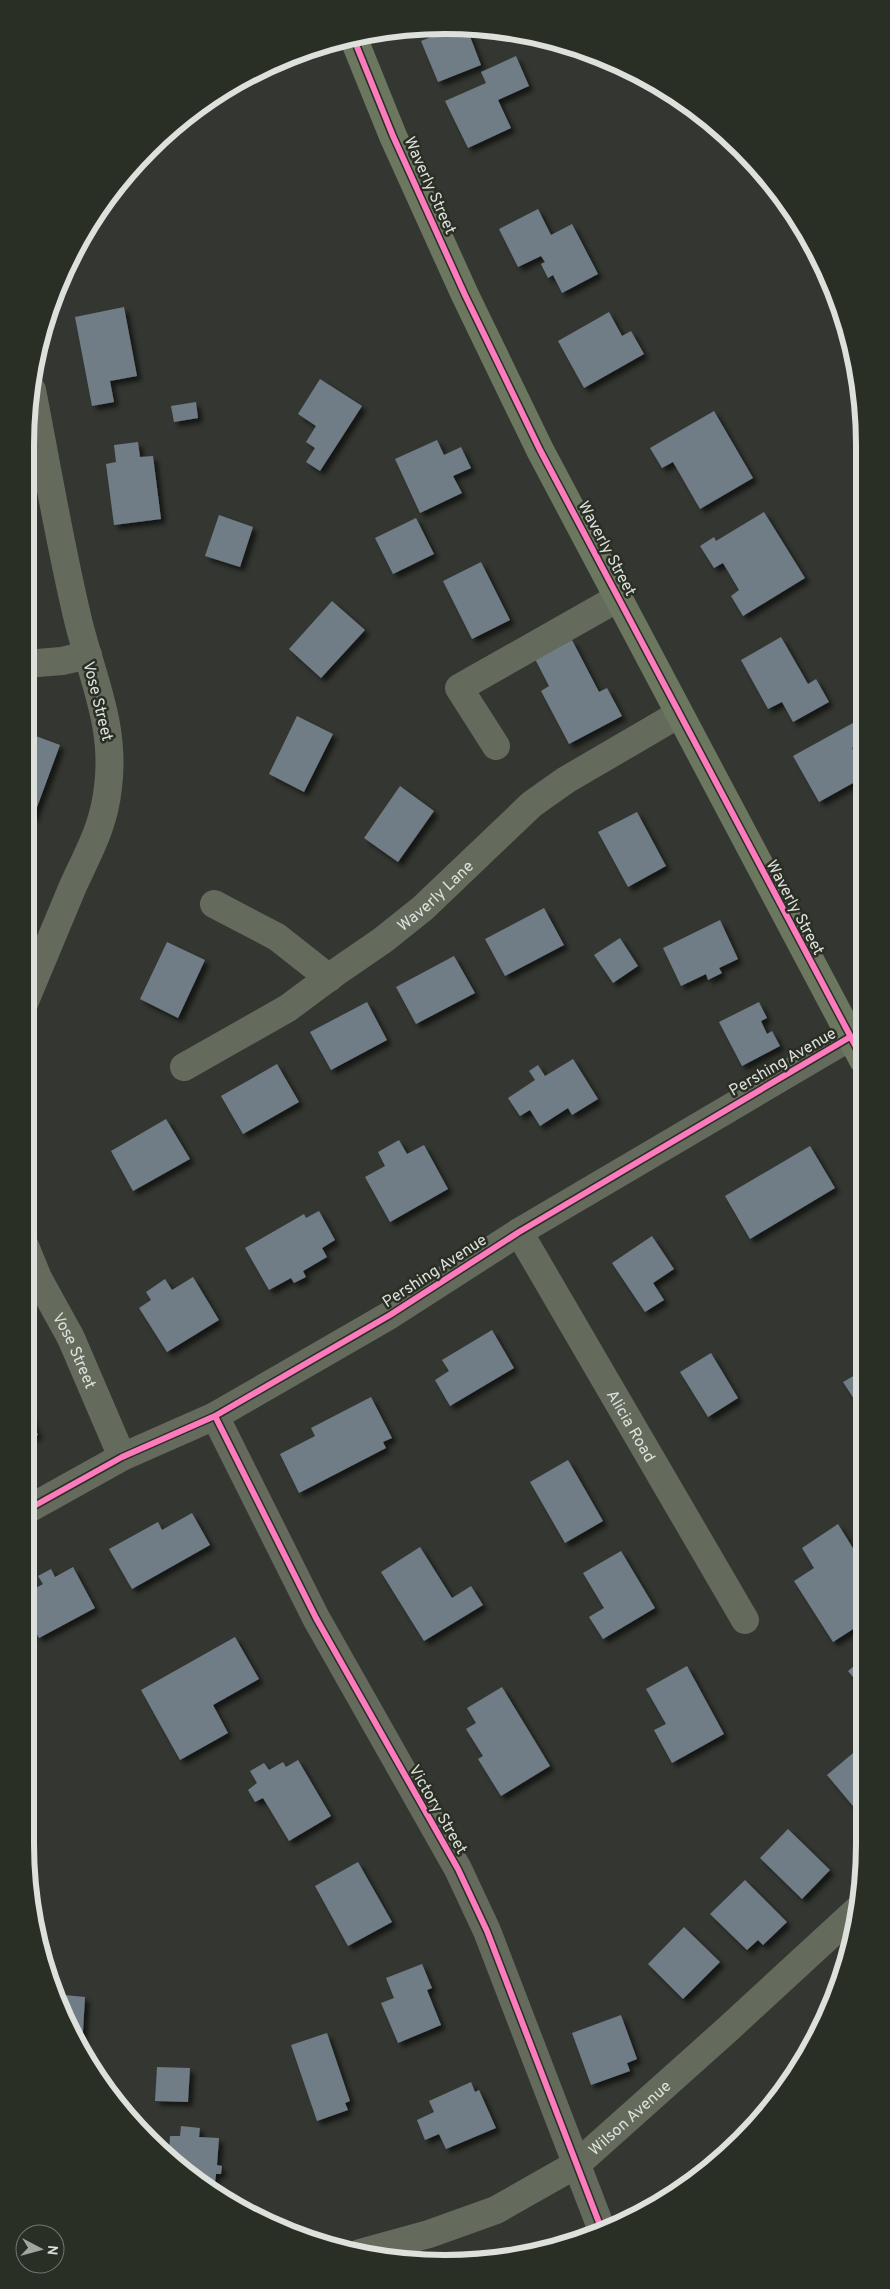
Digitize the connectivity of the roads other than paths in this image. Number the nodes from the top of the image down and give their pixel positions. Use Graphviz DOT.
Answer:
graph roads {
  1 [pos="356,44"];
  2 [pos="36,409"];
  3 [pos="618,598"];
  4 [pos="88,656"];
  5 [pos="34,663"];
  6 [pos="679,714"];
  7 [pos="496,746"];
  8 [pos="214,904"];
  9 [pos="328,978"];
  10 [pos="34,980"];
  11 [pos="856,1047"];
  12 [pos="856,1050"];
  13 [pos="184,1067"];
  14 [pos="519,1232"];
  15 [pos="34,1268"];
  16 [pos="215,1416"];
  17 [pos="122,1457"];
  18 [pos="34,1506"];
  19 [pos="745,1620"];
  20 [pos="849,1917"];
  21 [pos="577,2164"];
  22 [pos="600,2225"];
  23 [pos="375,2249"];
  1 -- 3 [label="main road, Waverly Street"];
  2 -- 4 [label="street, Vose Street"];
  3 -- 6 [label="main road, Waverly Street"];
  3 -- 7 [label="street"];
  4 -- 5 [label="street"];
  4 -- 10 [label="street, Vose Street"];
  6 -- 9 [label="street, Waverly Lane"];
  6 -- 11 [label="main road, Waverly Street"];
  8 -- 9 [label="street"];
  9 -- 13 [label="street, Waverly Lane"];
  12 -- 14 [label="street, Pershing Avenue"];
  14 -- 16 [label="street, Pershing Avenue"];
  14 -- 19 [label="street, Alicia Road"];
  15 -- 17 [label="street, Vose Street"];
  16 -- 17 [label="street, Pershing Avenue"];
  16 -- 21 [label="street, Victory Street"];
  17 -- 18 [label="street, Pershing Avenue"];
  20 -- 21 [label="street, Wilson Avenue"];
  21 -- 22 [label="street, Victory Street"];
  21 -- 23 [label="street, Wilson Avenue"];
}
